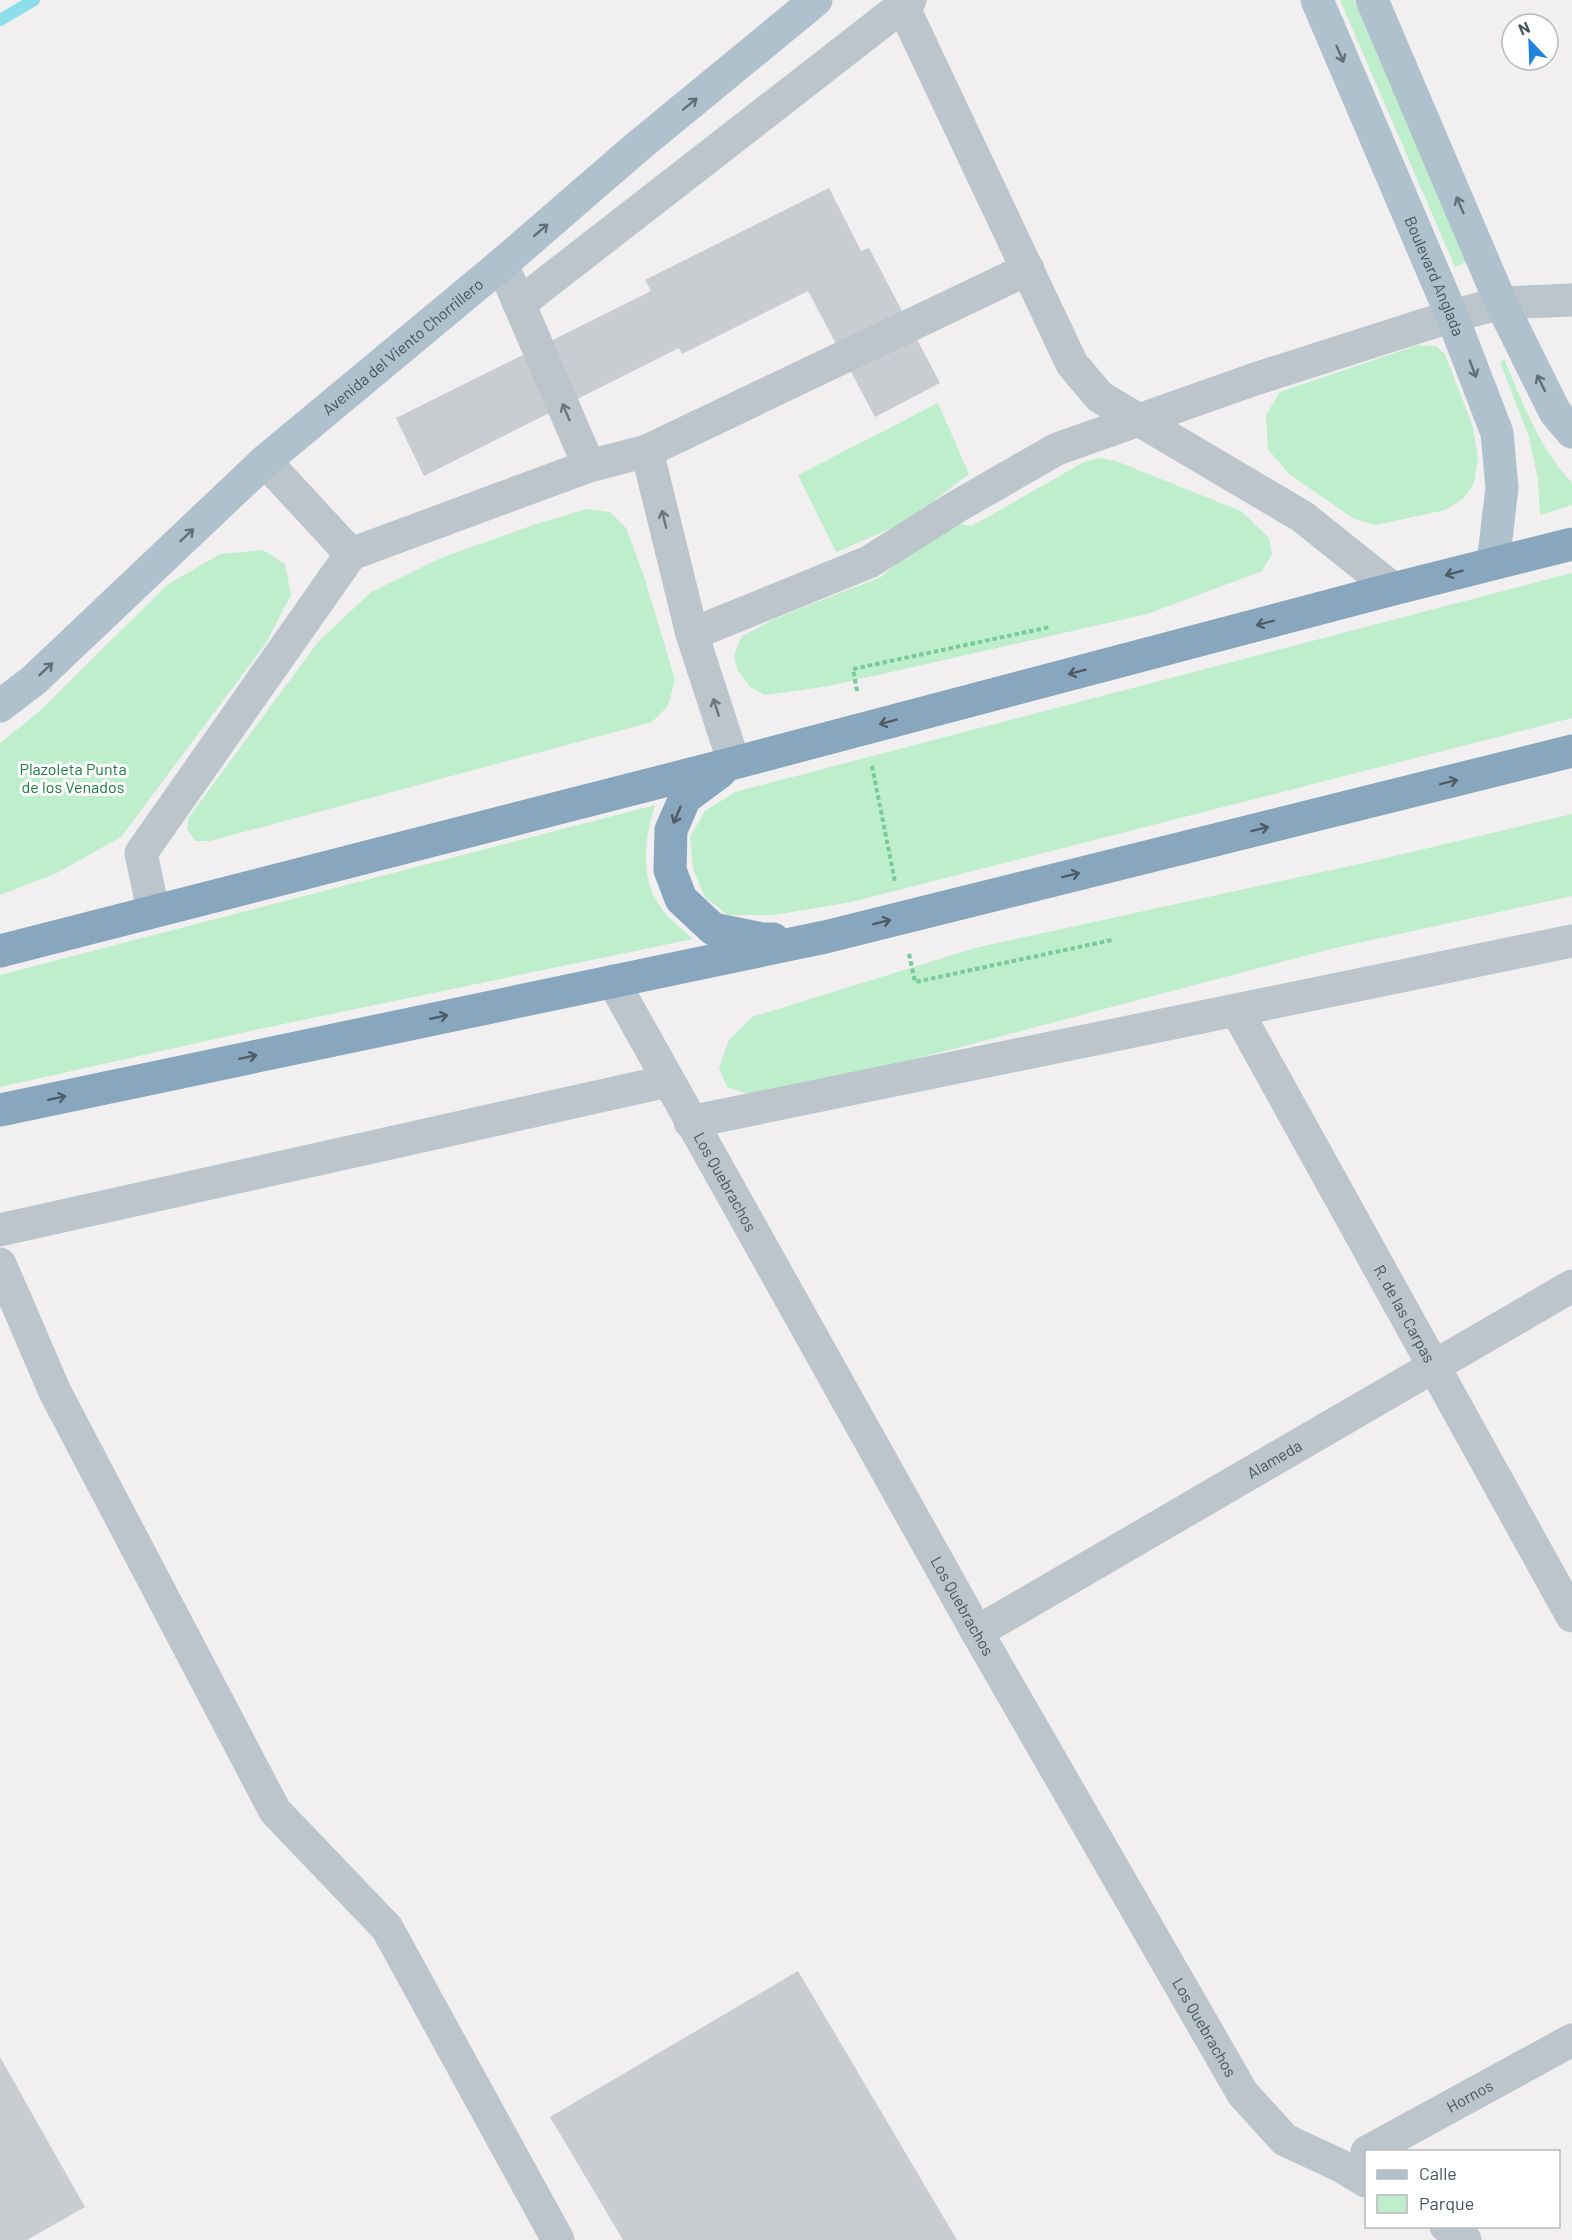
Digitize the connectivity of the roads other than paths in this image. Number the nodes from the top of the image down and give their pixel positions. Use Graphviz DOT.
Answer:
graph roads {
  1 [pos="816,0"];
  2 [pos="1317,0"];
  3 [pos="1372,0"];
  4 [pos="904,2"];
  5 [pos="502,264"];
  6 [pos="1028,269"];
  7 [pos="1572,300"];
  8 [pos="1502,303"];
  9 [pos="519,304"];
  10 [pos="1452,316"];
  11 [pos="1139,419"];
  12 [pos="1572,432"];
  13 [pos="647,451"];
  14 [pos="266,461"];
  15 [pos="589,466"];
  16 [pos="1572,544"];
  17 [pos="351,554"];
  18 [pos="1493,563"];
  19 [pos="1393,589"];
  20 [pos="692,634"];
  21 [pos="0,706"];
  22 [pos="1572,751"];
  23 [pos="734,763"];
  24 [pos="153,910"];
  25 [pos="825,936"];
  26 [pos="1572,940"];
  27 [pos="0,951"];
  28 [pos="613,981"];
  29 [pos="1237,1011"];
  30 [pos="668,1081"];
  31 [pos="0,1110"];
  32 [pos="690,1122"];
  33 [pos="0,1230"];
  34 [pos="0,1264"];
  35 [pos="1572,1286"];
  36 [pos="1434,1366"];
  37 [pos="1572,1617"];
  38 [pos="977,1632"];
  39 [pos="1572,2040"];
  40 [pos="1381,2150"];
  41 [pos="1360,2162"];
  42 [pos="1449,2228"];
  43 [pos="558,2240"];
  44 [pos="1465,2240"];
  5 -- 1 [label="main road, Avenida del Viento Chorrillero, one-way"];
  2 -- 10 [label="main road, Boulevard Anglada, one-way"];
  8 -- 3 [label="main road, one-way"];
  4 -- 6 [label="street"];
  4 -- 9 [label="street"];
  5 -- 9 [label="street"];
  5 -- 14 [label="main road, Avenida del Viento Chorrillero"];
  6 -- 11 [label="street"];
  6 -- 13 [label="street"];
  7 -- 8 [label="street"];
  8 -- 10 [label="street"];
  12 -- 8 [label="main road, one-way"];
  15 -- 9 [label="street, one-way"];
  10 -- 11 [label="street"];
  10 -- 18 [label="main road, Boulevard Anglada, one-way"];
  11 -- 19 [label="street"];
  11 -- 20 [label="street"];
  13 -- 15 [label="street"];
  20 -- 13 [label="street, one-way"];
  14 -- 17 [label="street"];
  21 -- 14 [label="main road, Avenida del Viento Chorrillero, one-way"];
  15 -- 17 [label="street"];
  16 -- 18 [label="highway"];
  17 -- 24 [label="street"];
  18 -- 19 [label="highway, one-way"];
  19 -- 23 [label="highway, one-way"];
  23 -- 20 [label="street, one-way"];
  25 -- 22 [label="highway, one-way"];
  23 -- 24 [label="highway"];
  23 -- 25 [label="highway, one-way"];
  24 -- 27 [label="highway"];
  25 -- 28 [label="highway"];
  26 -- 29 [label="street"];
  28 -- 30 [label="street, Los Quebrachos"];
  31 -- 28 [label="highway, one-way"];
  29 -- 32 [label="street"];
  29 -- 36 [label="street, R. de las Carpas"];
  30 -- 32 [label="street, Los Quebrachos"];
  30 -- 33 [label="street"];
  32 -- 38 [label="street, Los Quebrachos"];
  34 -- 43 [label="street"];
  35 -- 36 [label="street, Alameda"];
  36 -- 37 [label="street, R. de las Carpas"];
  36 -- 38 [label="street, Alameda"];
  38 -- 41 [label="street, Los Quebrachos"];
  39 -- 40 [label="street, Hornos"];
  42 -- 44 [label="street"];
}
